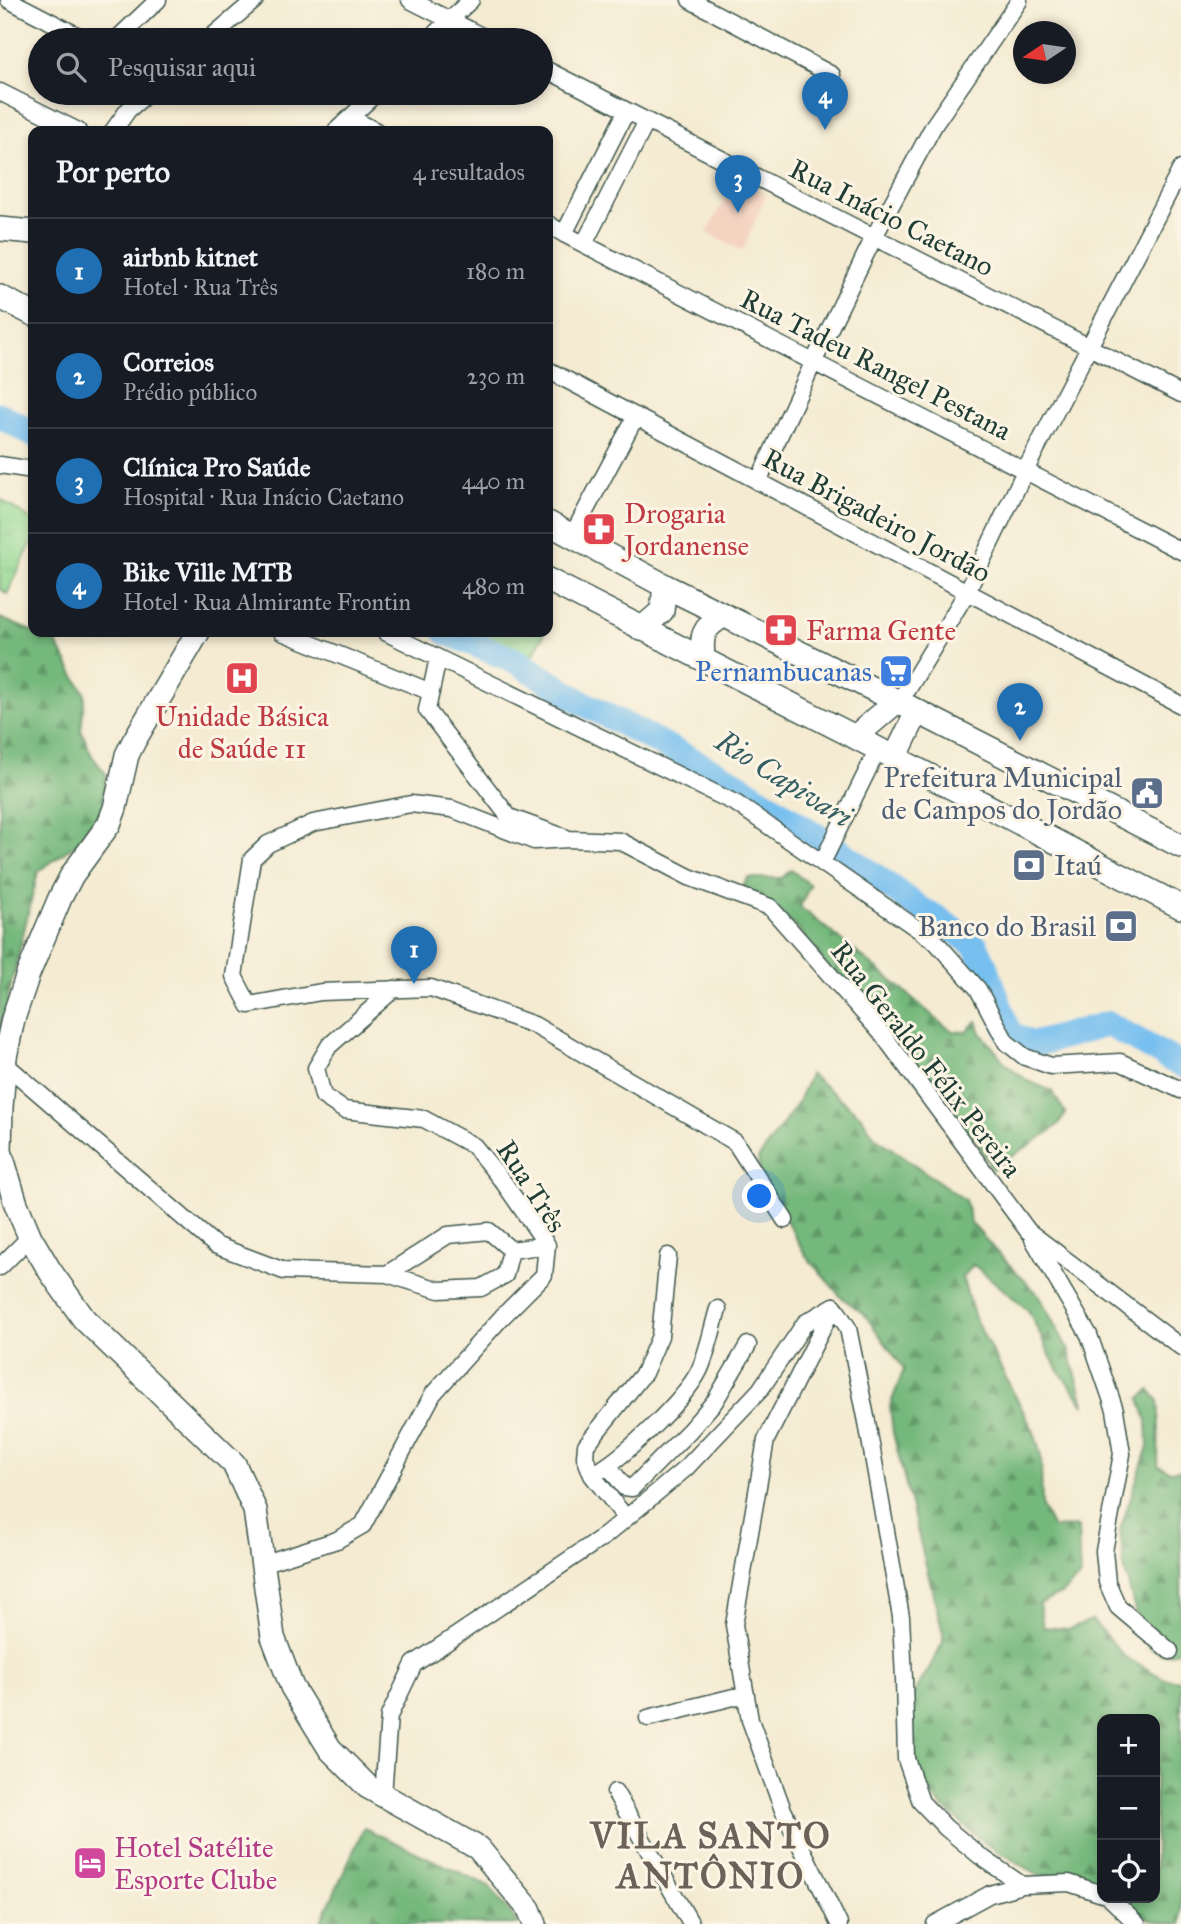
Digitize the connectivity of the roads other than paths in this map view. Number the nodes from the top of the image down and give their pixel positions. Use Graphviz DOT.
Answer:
graph roads {
  1 [pos="9,0"];
  2 [pos="158,0"];
  3 [pos="255,0"];
  4 [pos="411,0"];
  5 [pos="471,0"];
  6 [pos="690,0"];
  7 [pos="1019,1"];
  8 [pos="449,20"];
  9 [pos="63,28"];
  10 [pos="129,28"];
  11 [pos="222,28"];
  12 [pos="441,28"];
  13 [pos="465,28"];
  14 [pos="553,73"];
  15 [pos="832,75"];
  16 [pos="0,92"];
  17 [pos="134,105"];
  18 [pos="364,105"];
  19 [pos="626,112"];
  20 [pos="351,118"];
  21 [pos="647,121"];
  22 [pos="68,126"];
  23 [pos="117,126"];
  24 [pos="342,126"];
  25 [pos="366,126"];
  26 [pos="1181,169"];
  27 [pos="0,229"];
  28 [pos="553,231"];
  29 [pos="28,232"];
  30 [pos="874,237"];
  31 [pos="584,244"];
  32 [pos="0,297"];
  33 [pos="28,311"];
  34 [pos="1088,347"];
  35 [pos="814,361"];
  36 [pos="553,373"];
  37 [pos="1181,394"];
  38 [pos="636,416"];
  39 [pos="0,465"];
  40 [pos="28,469"];
  41 [pos="1025,471"];
  42 [pos="758,482"];
  43 [pos="553,526"];
  44 [pos="572,536"];
  45 [pos="1181,551"];
  46 [pos="553,583"];
  47 [pos="665,586"];
  48 [pos="967,592"];
  49 [pos="723,616"];
  50 [pos="641,629"];
  51 [pos="195,637"];
  52 [pos="294,637"];
  53 [pos="395,637"];
  54 [pos="438,658"];
  55 [pos="704,659"];
  56 [pos="431,692"];
  57 [pos="1181,705"];
  58 [pos="907,706"];
  59 [pos="855,737"];
  60 [pos="886,754"];
  61 [pos="569,839"];
  62 [pos="1181,846"];
  63 [pos="823,861"];
  64 [pos="1181,906"];
  65 [pos="394,989"];
  66 [pos="4,1063"];
  67 [pos="1181,1090"];
  68 [pos="785,1220"];
  69 [pos="1028,1231"];
  70 [pos="30,1237"];
  71 [pos="547,1245"];
  72 [pos="511,1250"];
  73 [pos="668,1256"];
  74 [pos="0,1266"];
  75 [pos="387,1274"];
  76 [pos="834,1306"];
  77 [pos="718,1309"];
  78 [pos="748,1345"];
  79 [pos="1181,1347"];
  80 [pos="608,1465"];
  81 [pos="592,1475"];
  82 [pos="626,1518"];
  83 [pos="262,1564"];
  84 [pos="1170,1651"];
  85 [pos="746,1695"];
  86 [pos="648,1718"];
  87 [pos="615,1792"];
  88 [pos="383,1794"];
  89 [pos="1022,1885"];
  90 [pos="1097,1892"];
  91 [pos="1115,1903"];
  92 [pos="536,1924"];
  93 [pos="691,1924"];
  94 [pos="839,1924"];
  95 [pos="937,1924"];
  96 [pos="1137,1924"];
  1 -- 9 [label="street"];
  2 -- 10 [label="street"];
  3 -- 11 [label="street"];
  4 -- 8 [label="street"];
  5 -- 8 [label="street"];
  6 -- 15 [label="street"];
  7 -- 30 [label="street"];
  8 -- 12 [label="street"];
  8 -- 13 [label="street"];
  14 -- 19 [label="street, Rua Inácio Caetano"];
  16 -- 22 [label="street"];
  17 -- 23 [label="street"];
  18 -- 20 [label="street"];
  19 -- 21 [label="street, Rua Inácio Caetano"];
  19 -- 28 [label="street"];
  20 -- 24 [label="street"];
  20 -- 25 [label="street"];
  21 -- 30 [label="street, Rua Inácio Caetano"];
  21 -- 31 [label="street"];
  26 -- 34 [label="street"];
  27 -- 29 [label="main road"];
  28 -- 31 [label="street, Rua Tadeu Rangel Pestana"];
  30 -- 34 [label="street, Rua Inácio Caetano"];
  30 -- 35 [label="street"];
  31 -- 35 [label="street, Rua Tadeu Rangel Pestana"];
  32 -- 33 [label="main road"];
  34 -- 37 [label="street, Rua Inácio Caetano"];
  34 -- 41 [label="street"];
  35 -- 41 [label="street, Rua Tadeu Rangel Pestana"];
  35 -- 42 [label="street"];
  36 -- 38 [label="street, Rua Brigadeiro Jordão"];
  38 -- 42 [label="street, Rua Brigadeiro Jordão"];
  38 -- 44 [label="street"];
  39 -- 40 [label="street"];
  41 -- 45 [label="street, Rua Tadeu Rangel Pestana"];
  41 -- 48 [label="street"];
  42 -- 48 [label="street, Rua Brigadeiro Jordão"];
  43 -- 44 [label="main road"];
  44 -- 47 [label="main road"];
  46 -- 50 [label="main road"];
  47 -- 49 [label="main road"];
  47 -- 50 [label="main road"];
  48 -- 57 [label="street, Rua Brigadeiro Jordão"];
  48 -- 58 [label="street"];
  49 -- 55 [label="main road"];
  49 -- 58 [label="main road"];
  50 -- 55 [label="main road"];
  51 -- 66 [label="main road"];
  52 -- 56 [label="street"];
  53 -- 54 [label="street"];
  54 -- 56 [label="street, Rua Geraldo Félix Pereira"];
  54 -- 63 [label="street"];
  55 -- 59 [label="main road"];
  56 -- 61 [label="street, Rua Geraldo Félix Pereira"];
  58 -- 59 [label="main road"];
  58 -- 60 [label="main road"];
  58 -- 62 [label="main road"];
  59 -- 60 [label="main road"];
  60 -- 63 [label="street"];
  60 -- 64 [label="main road"];
  61 -- 65 [label="street"];
  61 -- 69 [label="street, Rua Geraldo Félix Pereira"];
  63 -- 67 [label="street"];
  65 -- 68 [label="street"];
  65 -- 71 [label="street, Rua Três"];
  66 -- 70 [label="main road"];
  66 -- 75 [label="street"];
  69 -- 79 [label="street, Rua Geraldo Félix Pereira"];
  69 -- 84 [label="street"];
  70 -- 74 [label="street"];
  70 -- 83 [label="main road"];
  71 -- 72 [label="street"];
  71 -- 83 [label="street, Rua Três"];
  72 -- 75 [label="street"];
  72 -- 75 [label="street"];
  73 -- 81 [label="street"];
  76 -- 82 [label="street"];
  76 -- 85 [label="street"];
  76 -- 89 [label="street"];
  77 -- 80 [label="street"];
  78 -- 80 [label="street"];
  80 -- 81 [label="street"];
  81 -- 82 [label="street"];
  82 -- 88 [label="street"];
  83 -- 88 [label="main road"];
  85 -- 86 [label="street"];
  85 -- 94 [label="street"];
  87 -- 93 [label="street"];
  88 -- 92 [label="main road"];
  89 -- 90 [label="street"];
  89 -- 95 [label="street"];
  91 -- 96 [label="street"];
}
